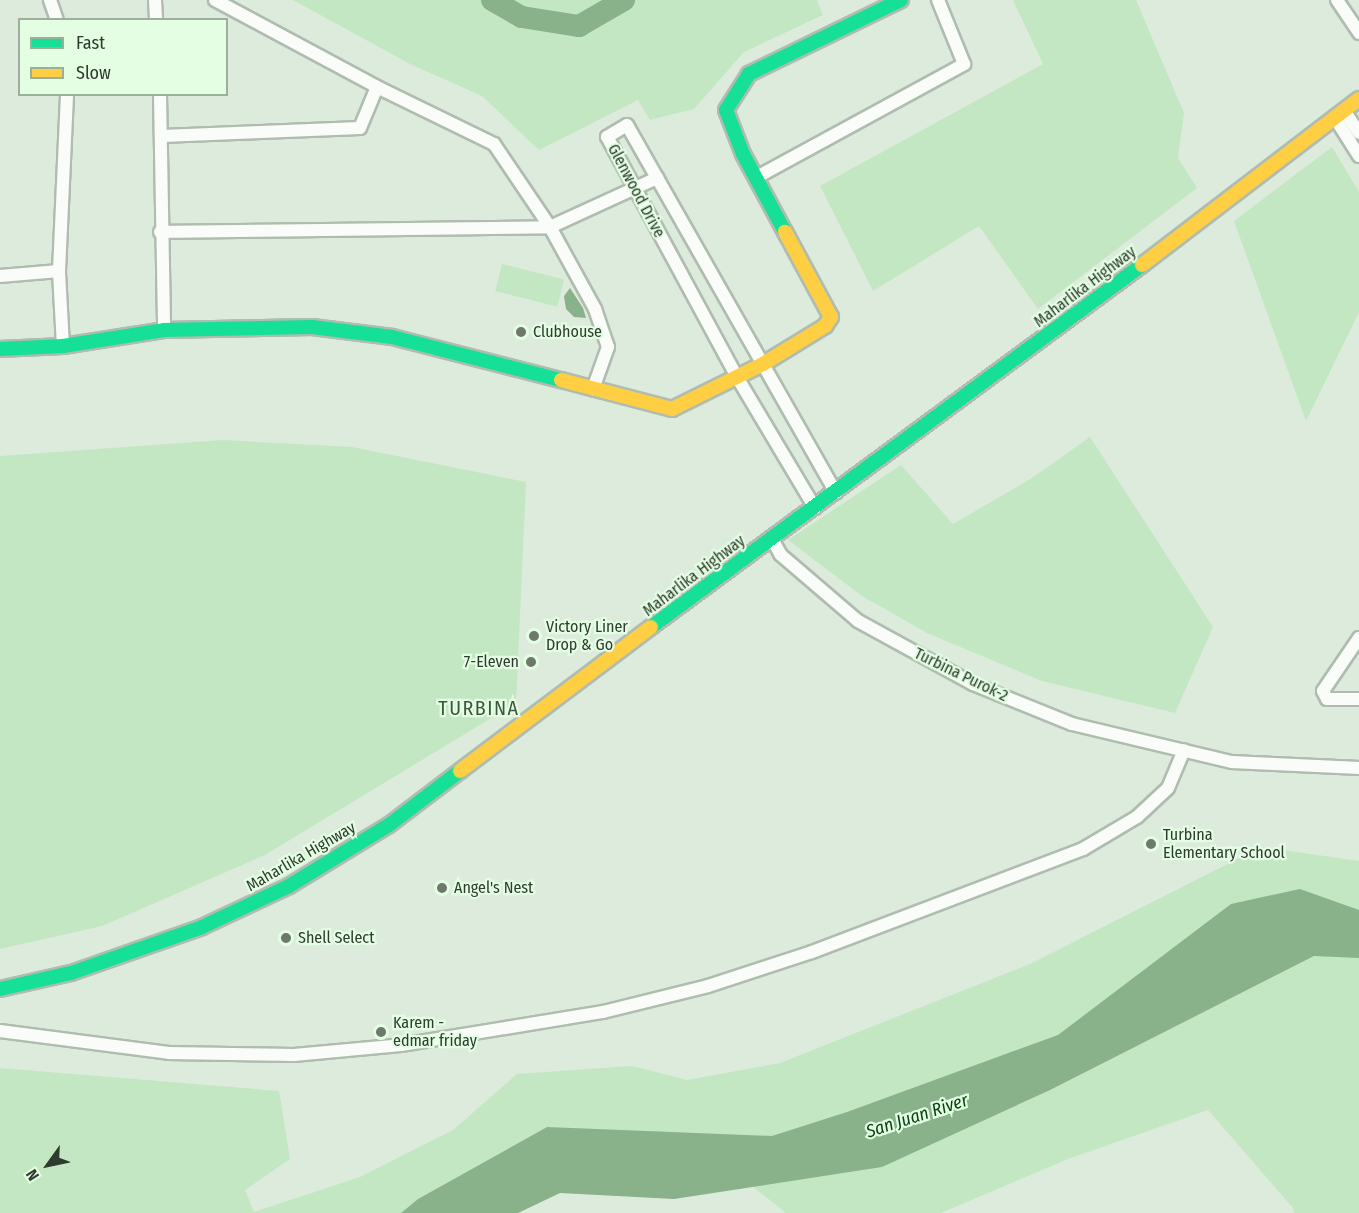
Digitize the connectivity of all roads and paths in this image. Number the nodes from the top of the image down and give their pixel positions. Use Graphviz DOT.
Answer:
graph roads {
  1 [pos="50,0"];
  2 [pos="155,0"];
  3 [pos="214,0"];
  4 [pos="901,0"];
  5 [pos="938,0"];
  6 [pos="1337,0"];
  7 [pos="56,18"];
  8 [pos="156,18"];
  9 [pos="1359,33"];
  10 [pos="377,87"];
  11 [pos="67,96"];
  12 [pos="160,96"];
  13 [pos="1359,99"];
  14 [pos="1340,114"];
  15 [pos="1359,133"];
  16 [pos="162,136"];
  17 [pos="1359,156"];
  18 [pos="757,177"];
  19 [pos="657,178"];
  20 [pos="633,188"];
  21 [pos="550,227"];
  22 [pos="160,232"];
  23 [pos="59,271"];
  24 [pos="0,276"];
  25 [pos="164,330"];
  26 [pos="63,346"];
  27 [pos="0,349"];
  28 [pos="763,364"];
  29 [pos="737,377"];
  30 [pos="593,389"];
  31 [pos="836,493"];
  32 [pos="815,508"];
  33 [pos="772,539"];
  34 [pos="1359,638"];
  35 [pos="1359,699"];
  36 [pos="1184,750"];
  37 [pos="1359,768"];
  38 [pos="0,989"];
  39 [pos="0,1031"];
  1 -- 7 [label="street"];
  2 -- 8 [label="street"];
  3 -- 10 [label="street"];
  4 -- 18 [label="main road"];
  5 -- 18 [label="street"];
  6 -- 9 [label="street"];
  10 -- 16 [label="street"];
  10 -- 21 [label="street"];
  11 -- 23 [label="street"];
  12 -- 16 [label="street"];
  13 -- 14 [label="main road, Maharlika Highway"];
  14 -- 15 [label="street"];
  14 -- 17 [label="street"];
  14 -- 31 [label="main road, Maharlika Highway"];
  16 -- 22 [label="street"];
  18 -- 28 [label="main road"];
  19 -- 20 [label="street"];
  19 -- 20 [label="street, Glenwood Drive"];
  19 -- 28 [label="street, Glenwood Drive"];
  20 -- 21 [label="street"];
  20 -- 29 [label="street, Glenwood Drive"];
  21 -- 22 [label="street"];
  21 -- 30 [label="street"];
  22 -- 25 [label="street"];
  23 -- 24 [label="street"];
  23 -- 26 [label="street"];
  25 -- 26 [label="main road"];
  25 -- 30 [label="main road"];
  26 -- 27 [label="main road"];
  28 -- 29 [label="main road"];
  28 -- 31 [label="street, Glenwood Drive"];
  29 -- 30 [label="main road"];
  29 -- 32 [label="street, Glenwood Drive"];
  31 -- 32 [label="main road, Maharlika Highway"];
  32 -- 33 [label="main road, Maharlika Highway"];
  33 -- 36 [label="street, Turbina Purok-2"];
  33 -- 38 [label="main road, Maharlika Highway"];
  34 -- 35 [label="street"];
  36 -- 37 [label="street, Turbina Purok-2"];
  36 -- 39 [label="street"];
}
